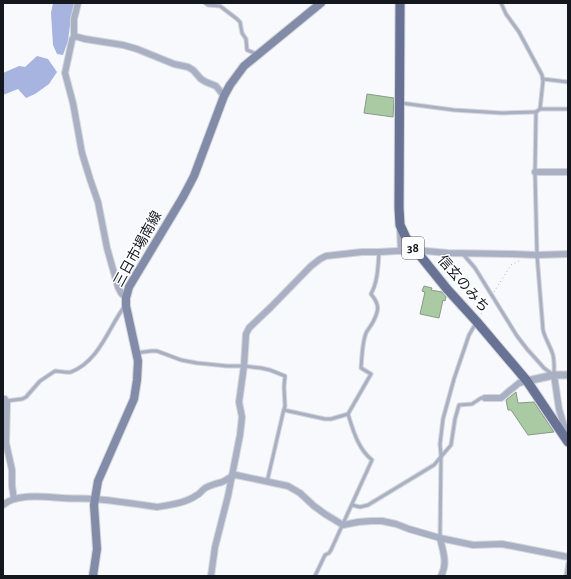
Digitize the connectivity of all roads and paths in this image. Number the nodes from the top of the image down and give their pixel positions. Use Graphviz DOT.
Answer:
graph roads {
  1 [pos="78,3"];
  2 [pos="205,3"];
  3 [pos="321,3"];
  4 [pos="400,3"];
  5 [pos="501,3"];
  6 [pos="74,36"];
  7 [pos="259,55"];
  8 [pos="543,79"];
  9 [pos="568,82"];
  10 [pos="224,96"];
  11 [pos="400,103"];
  12 [pos="540,109"];
  13 [pos="568,109"];
  14 [pos="536,112"];
  15 [pos="535,172"];
  16 [pos="568,172"];
  17 [pos="400,225"];
  18 [pos="415,250"];
  19 [pos="400,251"];
  20 [pos="378,252"];
  21 [pos="462,253"];
  22 [pos="568,254"];
  23 [pos="537,255"];
  24 [pos="522,260"];
  25 [pos="492,295"];
  26 [pos="126,302"];
  27 [pos="477,322"];
  28 [pos="136,354"];
  29 [pos="244,366"];
  30 [pos="554,375"];
  31 [pos="568,375"];
  32 [pos="527,381"];
  33 [pos="485,398"];
  34 [pos="4,400"];
  35 [pos="284,410"];
  36 [pos="348,414"];
  37 [pos="568,441"];
  38 [pos="441,456"];
  39 [pos="232,476"];
  40 [pos="267,482"];
  41 [pos="14,499"];
  42 [pos="95,499"];
  43 [pos="3,505"];
  44 [pos="352,505"];
  45 [pos="343,525"];
  46 [pos="440,538"];
  47 [pos="568,556"];
  48 [pos="568,563"];
  49 [pos="93,576"];
  50 [pos="211,576"];
  51 [pos="316,576"];
  52 [pos="441,576"];
  53 [pos="566,576"];
  1 -- 6 [label="street"];
  2 -- 7 [label="lane"];
  3 -- 7 [label="main road, 三日市場南線"];
  4 -- 11 [label="main road, 信玄のみち / 38"];
  5 -- 8 [label="lane"];
  6 -- 10 [label="street"];
  6 -- 26 [label="street"];
  7 -- 10 [label="main road, 三日市場南線"];
  8 -- 9 [label="lane"];
  8 -- 12 [label="lane"];
  10 -- 26 [label="main road, 三日市場南線"];
  11 -- 14 [label="lane"];
  11 -- 17 [label="main road, 信玄のみち / 38"];
  12 -- 13 [label="lane"];
  12 -- 14 [label="lane"];
  14 -- 15 [label="lane"];
  15 -- 16 [label="street"];
  15 -- 23 [label="lane"];
  17 -- 18 [label="main road, 信玄のみち / 38"];
  17 -- 19 [label="street"];
  18 -- 19 [label="street"];
  18 -- 21 [label="street"];
  18 -- 27 [label="main road, 信玄のみち / 38"];
  19 -- 20 [label="street"];
  20 -- 29 [label="street"];
  20 -- 36 [label="lane"];
  21 -- 23 [label="street"];
  21 -- 25 [label="lane"];
  22 -- 23 [label="street"];
  23 -- 30 [label="lane"];
  24 -- 25 [label="path"];
  25 -- 27 [label="path"];
  25 -- 30 [label="lane"];
  26 -- 28 [label="main road, 三日市場南線"];
  26 -- 34 [label="lane"];
  27 -- 32 [label="main road, 信玄のみち / 38"];
  27 -- 38 [label="lane"];
  28 -- 29 [label="lane"];
  28 -- 42 [label="main road, 三日市場南線"];
  29 -- 35 [label="lane"];
  29 -- 39 [label="street"];
  30 -- 31 [label="street"];
  30 -- 32 [label="street"];
  30 -- 37 [label="street"];
  32 -- 33 [label="street"];
  32 -- 37 [label="main road, 信玄のみち / 38"];
  33 -- 38 [label="lane"];
  34 -- 41 [label="street"];
  35 -- 36 [label="lane"];
  35 -- 40 [label="lane"];
  36 -- 44 [label="lane"];
  38 -- 44 [label="lane"];
  38 -- 46 [label="lane"];
  39 -- 40 [label="street"];
  39 -- 42 [label="street"];
  39 -- 50 [label="street"];
  40 -- 45 [label="street"];
  41 -- 42 [label="street"];
  41 -- 43 [label="street"];
  42 -- 49 [label="main road, 三日市場南線"];
  44 -- 45 [label="lane"];
  45 -- 46 [label="street"];
  45 -- 51 [label="lane"];
  46 -- 47 [label="street"];
  46 -- 52 [label="street"];
  48 -- 53 [label="lane"];
}
